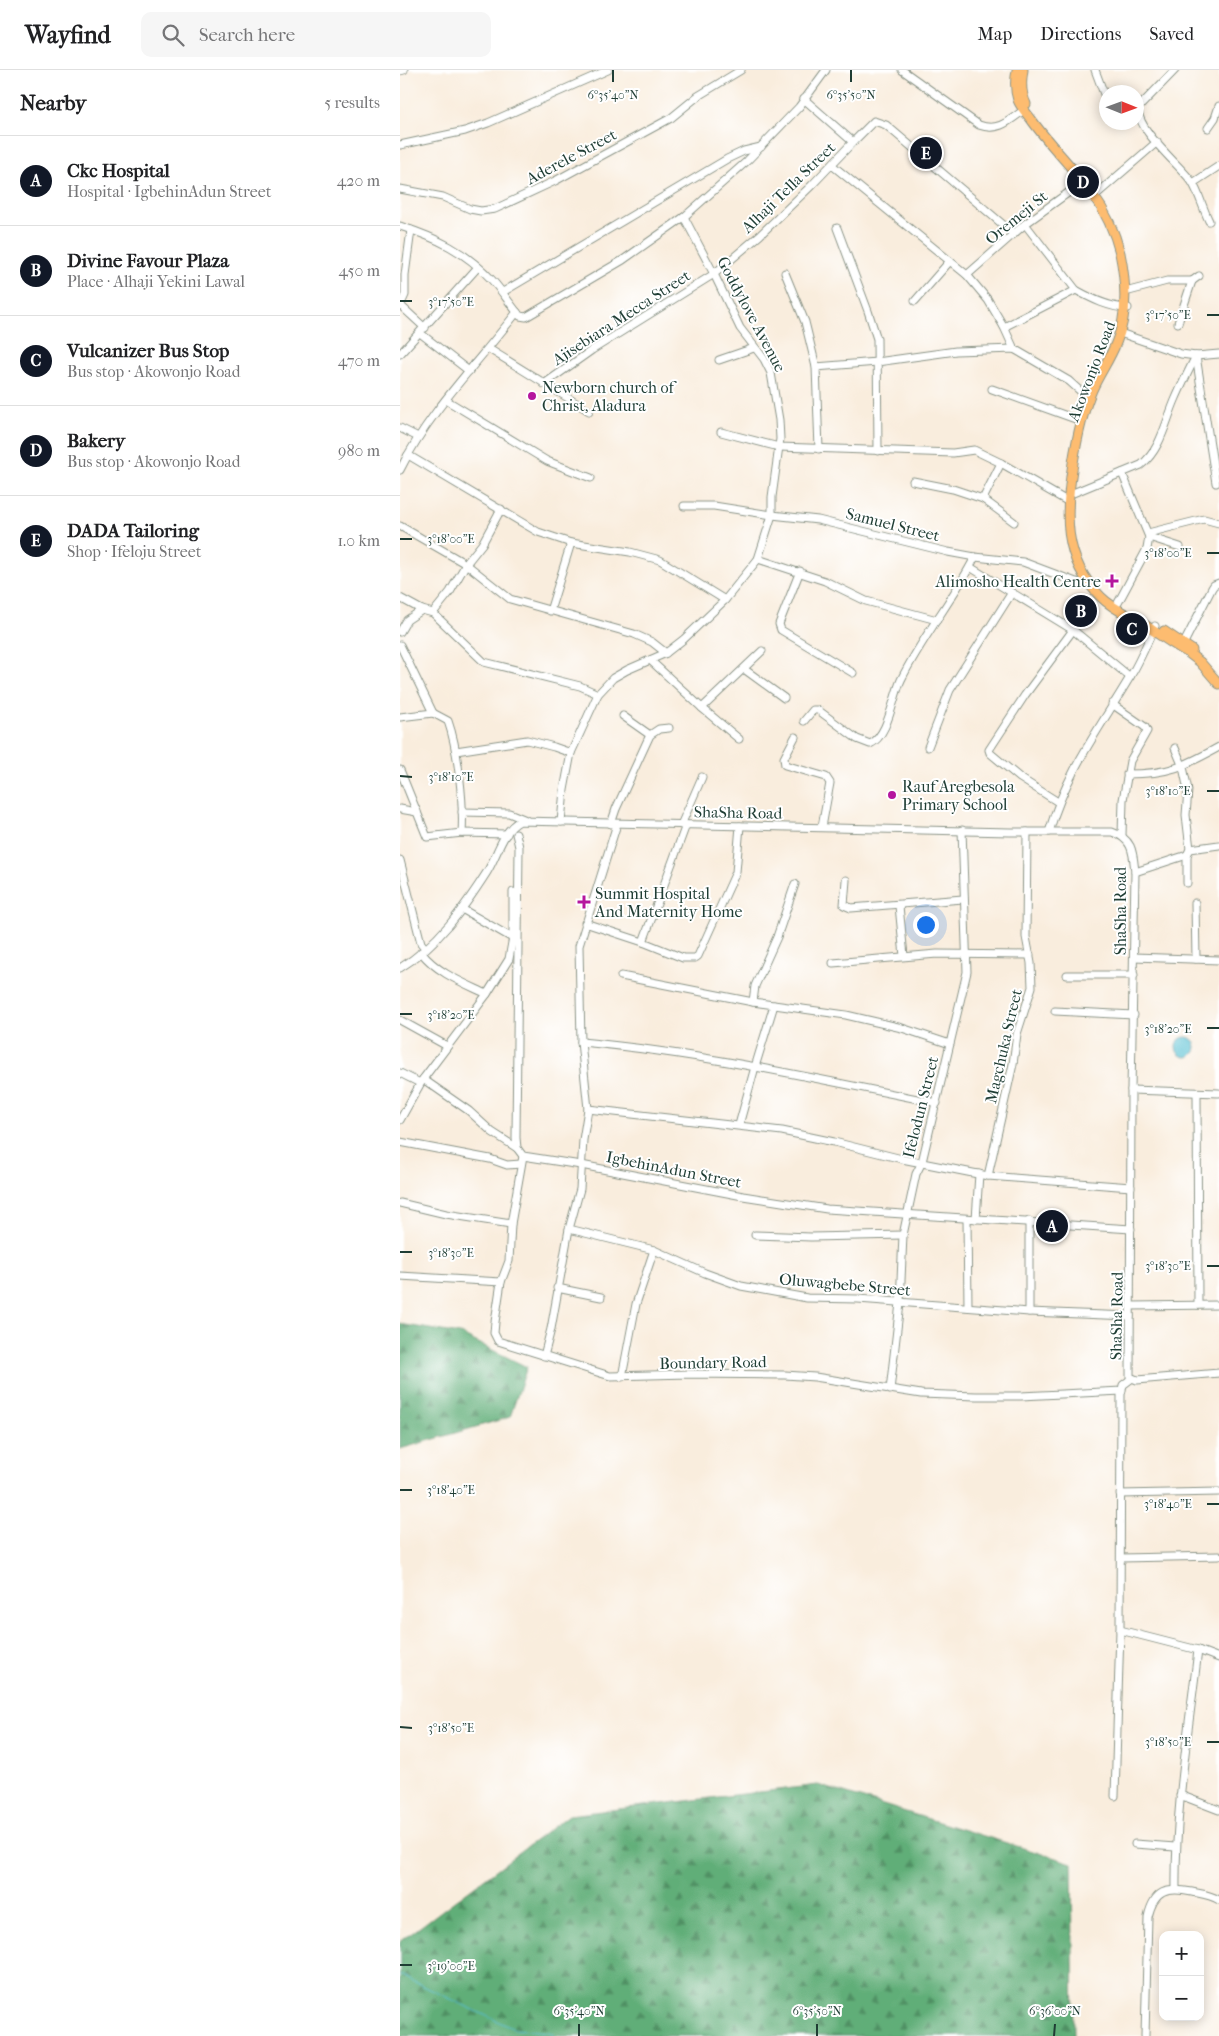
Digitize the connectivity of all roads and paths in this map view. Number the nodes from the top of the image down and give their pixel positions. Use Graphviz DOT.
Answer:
graph roads {
  1 [pos="404,70"];
  2 [pos="608,70"];
  3 [pos="741,70"];
  4 [pos="826,70"];
  5 [pos="902,70"];
  6 [pos="1017,70"];
  7 [pos="1023,70"];
  8 [pos="1095,70"];
  9 [pos="1175,70"];
  10 [pos="400,71"];
  11 [pos="1101,85"];
  12 [pos="804,99"];
  13 [pos="1219,106"];
  14 [pos="1024,110"];
  15 [pos="1208,128"];
  16 [pos="853,142"];
  17 [pos="1157,142"];
  18 [pos="400,145"];
  19 [pos="761,147"];
  20 [pos="832,165"];
  21 [pos="1219,166"];
  22 [pos="1083,182"];
  23 [pos="1193,183"];
  24 [pos="400,189"];
  25 [pos="1098,193"];
  26 [pos="684,217"];
  27 [pos="1209,221"];
  28 [pos="1025,224"];
  29 [pos="400,226"];
  30 [pos="837,228"];
  31 [pos="411,230"];
  32 [pos="1014,234"];
  33 [pos="950,261"];
  34 [pos="478,267"];
  35 [pos="786,273"];
  36 [pos="714,274"];
  37 [pos="967,275"];
  38 [pos="1198,276"];
  39 [pos="1192,281"];
  40 [pos="1076,290"];
  41 [pos="1128,291"];
  42 [pos="503,292"];
  43 [pos="915,301"];
  44 [pos="400,306"];
  45 [pos="1126,308"];
  46 [pos="517,312"];
  47 [pos="1178,323"];
  48 [pos="1004,326"];
  49 [pos="422,330"];
  50 [pos="1122,334"];
  51 [pos="754,348"];
  52 [pos="1014,349"];
  53 [pos="489,350"];
  54 [pos="400,354"];
  55 [pos="1219,354"];
  56 [pos="1196,356"];
  57 [pos="719,360"];
  58 [pos="877,362"];
  59 [pos="816,367"];
  60 [pos="469,372"];
  61 [pos="544,384"];
  62 [pos="992,389"];
  63 [pos="1088,399"];
  64 [pos="446,400"];
  65 [pos="589,411"];
  66 [pos="1081,421"];
  67 [pos="400,428"];
  68 [pos="721,432"];
  69 [pos="418,437"];
  70 [pos="779,447"];
  71 [pos="819,449"];
  72 [pos="878,451"];
  73 [pos="408,455"];
  74 [pos="1001,463"];
  75 [pos="400,470"];
  76 [pos="1122,473"];
  77 [pos="591,478"];
  78 [pos="913,481"];
  79 [pos="1216,483"];
  80 [pos="1073,493"];
  81 [pos="983,499"];
  82 [pos="1067,501"];
  83 [pos="684,506"];
  84 [pos="501,509"];
  85 [pos="772,515"];
  86 [pos="1014,522"];
  87 [pos="1219,523"];
  88 [pos="400,526"];
  89 [pos="1149,535"];
  90 [pos="571,542"];
  91 [pos="1180,546"];
  92 [pos="975,557"];
  93 [pos="758,559"];
  94 [pos="466,564"];
  95 [pos="970,567"];
  96 [pos="800,572"];
  97 [pos="1219,584"];
  98 [pos="1093,586"];
  99 [pos="1011,594"];
  100 [pos="400,598"];
  101 [pos="725,600"];
  102 [pos="1118,603"];
  103 [pos="422,610"];
  104 [pos="550,611"];
  105 [pos="434,613"];
  106 [pos="937,620"];
  107 [pos="1154,629"];
  108 [pos="1073,630"];
  109 [pos="400,632"];
  110 [pos="1184,643"];
  111 [pos="400,645"];
  112 [pos="762,651"];
  113 [pos="666,653"];
  114 [pos="650,660"];
  115 [pos="744,669"];
  116 [pos="853,672"];
  117 [pos="1219,676"];
  118 [pos="1130,677"];
  119 [pos="1219,684"];
  120 [pos="598,694"];
  121 [pos="784,698"];
  122 [pos="1112,704"];
  123 [pos="702,708"];
  124 [pos="433,713"];
  125 [pos="624,716"];
  126 [pos="400,717"];
  127 [pos="804,721"];
  128 [pos="669,728"];
  129 [pos="650,735"];
  130 [pos="795,737"];
  131 [pos="739,739"];
  132 [pos="928,747"];
  133 [pos="1219,747"];
  134 [pos="1175,748"];
  135 [pos="456,751"];
  136 [pos="571,754"];
  137 [pos="1183,767"];
  138 [pos="400,770"];
  139 [pos="1128,774"];
  140 [pos="702,777"];
  141 [pos="1058,802"];
  142 [pos="400,809"];
  143 [pos="417,812"];
  144 [pos="462,812"];
  145 [pos="529,822"];
  146 [pos="561,822"];
  147 [pos="516,823"];
  148 [pos="614,824"];
  149 [pos="683,825"];
  150 [pos="740,826"];
  151 [pos="822,827"];
  152 [pos="962,830"];
  153 [pos="1027,832"];
  154 [pos="1049,832"];
  155 [pos="462,833"];
  156 [pos="507,834"];
  157 [pos="516,834"];
  158 [pos="1122,835"];
  159 [pos="1219,845"];
  160 [pos="1189,852"];
  161 [pos="400,860"];
  162 [pos="1135,872"];
  163 [pos="516,878"];
  164 [pos="846,880"];
  165 [pos="1187,883"];
  166 [pos="795,884"];
  167 [pos="963,899"];
  168 [pos="1196,903"];
  169 [pos="899,906"];
  170 [pos="462,909"];
  171 [pos="584,923"];
  172 [pos="513,938"];
  173 [pos="643,942"];
  174 [pos="517,945"];
  175 [pos="423,950"];
  176 [pos="966,954"];
  177 [pos="1030,955"];
  178 [pos="904,956"];
  179 [pos="1134,956"];
  180 [pos="1196,959"];
  181 [pos="1219,960"];
  182 [pos="834,963"];
  183 [pos="400,968"];
  184 [pos="1068,975"];
  185 [pos="1134,975"];
  186 [pos="621,976"];
  187 [pos="487,994"];
  188 [pos="753,1002"];
  189 [pos="774,1005"];
  190 [pos="1055,1011"];
  191 [pos="1134,1015"];
  192 [pos="400,1020"];
  193 [pos="581,1042"];
  194 [pos="950,1044"];
  195 [pos="447,1046"];
  196 [pos="755,1067"];
  197 [pos="400,1073"];
  198 [pos="421,1081"];
  199 [pos="1131,1090"];
  200 [pos="1197,1093"];
  201 [pos="1219,1093"];
  202 [pos="937,1103"];
  203 [pos="588,1109"];
  204 [pos="400,1120"];
  205 [pos="739,1125"];
  206 [pos="400,1142"];
  207 [pos="517,1148"];
  208 [pos="522,1160"];
  209 [pos="922,1162"];
  210 [pos="581,1165"];
  211 [pos="979,1174"];
  212 [pos="988,1176"];
  213 [pos="1131,1187"];
  214 [pos="400,1203"];
  215 [pos="906,1216"];
  216 [pos="967,1219"];
  217 [pos="976,1219"];
  218 [pos="1029,1221"];
  219 [pos="511,1224"];
  220 [pos="569,1229"];
  221 [pos="1131,1229"];
  222 [pos="754,1235"];
  223 [pos="903,1235"];
  224 [pos="654,1250"];
  225 [pos="400,1276"];
  226 [pos="501,1282"];
  227 [pos="557,1288"];
  228 [pos="601,1297"];
  229 [pos="900,1303"];
  230 [pos="1130,1306"];
  231 [pos="1198,1306"];
  232 [pos="1219,1306"];
  233 [pos="968,1307"];
  234 [pos="1029,1312"];
  235 [pos="1130,1316"];
  236 [pos="544,1356"];
  237 [pos="1219,1373"];
  238 [pos="1208,1376"];
  239 [pos="622,1377"];
  240 [pos="1219,1378"];
  241 [pos="1132,1379"];
  242 [pos="890,1390"];
  243 [pos="1122,1391"];
  244 [pos="1219,1492"];
  245 [pos="1120,1494"];
  246 [pos="1219,1556"];
  247 [pos="1121,1558"];
  248 [pos="1120,1630"];
  249 [pos="1198,1650"];
  250 [pos="1219,1658"];
  251 [pos="1180,1795"];
  252 [pos="1115,1796"];
  253 [pos="1219,1810"];
  254 [pos="1135,1844"];
  255 [pos="1176,1846"];
  256 [pos="1176,1888"];
  257 [pos="1219,1900"];
  258 [pos="1145,2036"];
  1 -- 10 [label="street"];
  2 -- 18 [label="street"];
  3 -- 24 [label="street, Aderele Street"];
  4 -- 12 [label="street"];
  5 -- 14 [label="street"];
  6 -- 14 [label="main road, Akowonjo Road"];
  7 -- 25 [label="main road, Akowonjo Road"];
  8 -- 11 [label="street"];
  9 -- 17 [label="street"];
  12 -- 16 [label="street, Alhaji Tella Street"];
  12 -- 19 [label="street"];
  13 -- 15 [label="street"];
  14 -- 22 [label="main road, Akowonjo Road"];
  16 -- 20 [label="street, Alhaji Tella Street"];
  16 -- 32 [label="street"];
  17 -- 23 [label="street"];
  17 -- 25 [label="street"];
  19 -- 26 [label="street"];
  19 -- 42 [label="street"];
  20 -- 33 [label="street"];
  20 -- 36 [label="street, Alhaji Tella Street"];
  21 -- 23 [label="street"];
  22 -- 28 [label="street, Oremeji St"];
  22 -- 45 [label="main road, Akowonjo Road"];
  23 -- 27 [label="street"];
  25 -- 41 [label="main road, Akowonjo Road"];
  26 -- 36 [label="street, Goddylove Avenue"];
  26 -- 46 [label="street"];
  28 -- 32 [label="street, Oremeji St"];
  28 -- 40 [label="street"];
  29 -- 31 [label="street"];
  30 -- 58 [label="street"];
  31 -- 34 [label="street"];
  31 -- 44 [label="street"];
  32 -- 37 [label="street, Oremeji St"];
  33 -- 37 [label="street"];
  33 -- 43 [label="street"];
  34 -- 42 [label="street"];
  34 -- 49 [label="street"];
  35 -- 59 [label="street"];
  36 -- 51 [label="street, Goddylove Avenue"];
  36 -- 61 [label="street, Ajisebiara Mecca Street"];
  37 -- 48 [label="street"];
  38 -- 39 [label="street"];
  39 -- 41 [label="street"];
  39 -- 47 [label="street"];
  40 -- 45 [label="street"];
  40 -- 48 [label="street"];
  41 -- 45 [label="main road, Akowonjo Road"];
  42 -- 46 [label="street"];
  44 -- 49 [label="street"];
  45 -- 50 [label="main road, Akowonjo Road"];
  46 -- 53 [label="street"];
  48 -- 52 [label="street"];
  49 -- 54 [label="street"];
  49 -- 60 [label="street"];
  50 -- 56 [label="street"];
  50 -- 63 [label="main road, Akowonjo Road"];
  50 -- 80 [label="main road, Akowonjo Road"];
  51 -- 57 [label="street"];
  51 -- 70 [label="street, Goddylove Avenue"];
  52 -- 58 [label="street"];
  52 -- 63 [label="street"];
  53 -- 60 [label="street"];
  53 -- 61 [label="street"];
  55 -- 56 [label="street"];
  56 -- 76 [label="street"];
  56 -- 79 [label="street"];
  58 -- 59 [label="street"];
  58 -- 72 [label="street"];
  59 -- 71 [label="street"];
  60 -- 64 [label="street"];
  61 -- 65 [label="street"];
  62 -- 66 [label="street"];
  63 -- 66 [label="main road, Akowonjo Road"];
  64 -- 69 [label="street"];
  64 -- 77 [label="street"];
  66 -- 82 [label="main road, Akowonjo Road"];
  67 -- 69 [label="street"];
  68 -- 70 [label="street"];
  69 -- 73 [label="street"];
  70 -- 71 [label="street"];
  70 -- 85 [label="street, Goddylove Avenue"];
  71 -- 72 [label="street"];
  72 -- 74 [label="street"];
  73 -- 75 [label="street"];
  73 -- 84 [label="street"];
  74 -- 81 [label="street"];
  74 -- 82 [label="street"];
  76 -- 80 [label="street"];
  76 -- 89 [label="street"];
  78 -- 81 [label="street"];
  80 -- 98 [label="main road, Akowonjo Road"];
  81 -- 86 [label="street"];
  82 -- 98 [label="main road, Akowonjo Road"];
  83 -- 85 [label="street, Samuel Street"];
  84 -- 90 [label="street"];
  84 -- 94 [label="street"];
  85 -- 92 [label="street, Samuel Street"];
  85 -- 93 [label="street, Goddylove Avenue"];
  87 -- 89 [label="street"];
  88 -- 94 [label="street"];
  89 -- 91 [label="street"];
  89 -- 102 [label="street"];
  90 -- 101 [label="street"];
  90 -- 104 [label="street"];
  92 -- 95 [label="street"];
  92 -- 98 [label="street, Samuel Street"];
  93 -- 96 [label="street"];
  93 -- 101 [label="street, Goddylove Avenue"];
  94 -- 104 [label="street"];
  94 -- 105 [label="street"];
  95 -- 99 [label="street"];
  95 -- 106 [label="street"];
  96 -- 106 [label="street"];
  96 -- 116 [label="street"];
  97 -- 110 [label="street"];
  98 -- 102 [label="main road, Akowonjo Road"];
  98 -- 107 [label="main road, Akowonjo Road"];
  99 -- 108 [label="street"];
  99 -- 132 [label="street"];
  100 -- 103 [label="street"];
  101 -- 113 [label="street, Goddylove Avenue"];
  102 -- 107 [label="main road, Akowonjo Road"];
  103 -- 105 [label="street"];
  103 -- 109 [label="street"];
  104 -- 113 [label="street"];
  105 -- 120 [label="street"];
  106 -- 127 [label="street"];
  107 -- 110 [label="main road, Akowonjo Road"];
  107 -- 118 [label="street"];
  107 -- 119 [label="main road, Akowonjo Road"];
  108 -- 118 [label="street"];
  108 -- 141 [label="street"];
  110 -- 117 [label="main road, Akowonjo Road"];
  111 -- 124 [label="street"];
  112 -- 115 [label="street"];
  113 -- 114 [label="street, Goddylove Avenue"];
  114 -- 120 [label="street, Goddylove Avenue"];
  114 -- 123 [label="street"];
  115 -- 121 [label="street"];
  115 -- 123 [label="street"];
  118 -- 122 [label="street"];
  120 -- 136 [label="street, Goddylove Avenue"];
  122 -- 139 [label="street"];
  122 -- 141 [label="street"];
  123 -- 131 [label="street"];
  124 -- 126 [label="street"];
  124 -- 135 [label="street"];
  125 -- 129 [label="street"];
  128 -- 129 [label="street"];
  129 -- 148 [label="street"];
  130 -- 151 [label="street"];
  133 -- 137 [label="street"];
  134 -- 137 [label="street"];
  135 -- 136 [label="street"];
  135 -- 144 [label="street"];
  136 -- 146 [label="street, Goddylove Avenue"];
  137 -- 139 [label="street"];
  137 -- 160 [label="street"];
  138 -- 143 [label="street"];
  139 -- 158 [label="street"];
  140 -- 149 [label="street"];
  141 -- 154 [label="street"];
  142 -- 143 [label="street"];
  143 -- 155 [label="street"];
  144 -- 145 [label="street"];
  144 -- 155 [label="street"];
  145 -- 146 [label="street, ShaSha Road"];
  145 -- 147 [label="street, ShaSha Road"];
  146 -- 148 [label="street, ShaSha Road"];
  147 -- 156 [label="street"];
  147 -- 157 [label="street"];
  148 -- 149 [label="street, ShaSha Road"];
  148 -- 171 [label="street"];
  149 -- 150 [label="street, ShaSha Road"];
  149 -- 173 [label="street"];
  150 -- 151 [label="street, ShaSha Road"];
  150 -- 173 [label="street"];
  151 -- 152 [label="street, ShaSha Road"];
  152 -- 153 [label="street, ShaSha Road"];
  152 -- 167 [label="street, Ifelodun Street"];
  153 -- 154 [label="street, ShaSha Road"];
  153 -- 177 [label="street, Magchuka Street"];
  154 -- 158 [label="street, ShaSha Road"];
  155 -- 156 [label="street"];
  156 -- 170 [label="street"];
  157 -- 163 [label="street"];
  157 -- 163 [label="street"];
  158 -- 162 [label="street, ShaSha Road"];
  159 -- 160 [label="street"];
  160 -- 162 [label="street"];
  160 -- 165 [label="street"];
  161 -- 175 [label="street"];
  162 -- 179 [label="street, ShaSha Road"];
  163 -- 172 [label="street"];
  163 -- 174 [label="street"];
  164 -- 169 [label="street"];
  166 -- 188 [label="street"];
  167 -- 169 [label="street"];
  167 -- 176 [label="street, Ifelodun Street"];
  168 -- 180 [label="street"];
  169 -- 178 [label="street"];
  170 -- 172 [label="street"];
  170 -- 175 [label="street"];
  171 -- 173 [label="street"];
  171 -- 193 [label="street"];
  172 -- 174 [label="street"];
  172 -- 187 [label="street"];
  174 -- 207 [label="street"];
  175 -- 183 [label="street"];
  175 -- 187 [label="street"];
  176 -- 177 [label="street"];
  176 -- 178 [label="street"];
  176 -- 194 [label="street, Ifelodun Street"];
  177 -- 212 [label="street, Magchuka Street"];
  178 -- 182 [label="street"];
  179 -- 180 [label="street"];
  179 -- 185 [label="street, ShaSha Road"];
  180 -- 181 [label="street"];
  184 -- 185 [label="street"];
  185 -- 191 [label="street, ShaSha Road"];
  186 -- 188 [label="street"];
  187 -- 195 [label="street"];
  188 -- 189 [label="street"];
  189 -- 194 [label="street"];
  189 -- 196 [label="street"];
  190 -- 191 [label="street"];
  191 -- 199 [label="street, ShaSha Road"];
  192 -- 195 [label="street"];
  193 -- 196 [label="street"];
  193 -- 203 [label="street"];
  194 -- 202 [label="street, Ifelodun Street"];
  195 -- 198 [label="street"];
  196 -- 202 [label="street"];
  196 -- 205 [label="street"];
  197 -- 198 [label="street"];
  198 -- 204 [label="street"];
  198 -- 207 [label="street"];
  199 -- 200 [label="street"];
  199 -- 213 [label="street, ShaSha Road"];
  200 -- 201 [label="street"];
  200 -- 231 [label="street"];
  202 -- 209 [label="street, Ifelodun Street"];
  203 -- 205 [label="street"];
  203 -- 210 [label="street"];
  205 -- 209 [label="street"];
  206 -- 208 [label="street, IgbehinAdun Street"];
  207 -- 208 [label="street"];
  208 -- 210 [label="street, IgbehinAdun Street"];
  208 -- 219 [label="street, Boundary Road"];
  209 -- 211 [label="street"];
  209 -- 215 [label="street, Ifelodun Street"];
  210 -- 215 [label="street, IgbehinAdun Street"];
  210 -- 220 [label="street"];
  211 -- 212 [label="street"];
  211 -- 217 [label="street"];
  212 -- 213 [label="street"];
  213 -- 221 [label="street, ShaSha Road"];
  214 -- 219 [label="street"];
  215 -- 216 [label="street, IgbehinAdun Street"];
  215 -- 223 [label="street, Ifelodun Street"];
  216 -- 217 [label="street, IgbehinAdun Street"];
  216 -- 233 [label="street"];
  217 -- 218 [label="street, IgbehinAdun Street"];
  218 -- 221 [label="street, IgbehinAdun Street"];
  218 -- 234 [label="street"];
  219 -- 226 [label="street, Boundary Road"];
  220 -- 224 [label="street, Oluwagbebe Street"];
  220 -- 227 [label="street"];
  221 -- 230 [label="street, ShaSha Road"];
  222 -- 223 [label="street"];
  223 -- 229 [label="street, Ifelodun Street"];
  224 -- 229 [label="street, Oluwagbebe Street"];
  224 -- 239 [label="street"];
  225 -- 226 [label="street"];
  226 -- 236 [label="street, Boundary Road"];
  227 -- 228 [label="street"];
  227 -- 236 [label="street"];
  229 -- 233 [label="street, Oluwagbebe Street"];
  229 -- 242 [label="street, Ifelodun Street"];
  230 -- 231 [label="street"];
  230 -- 235 [label="street, ShaSha Road"];
  231 -- 232 [label="street"];
  233 -- 234 [label="street, Oluwagbebe Street"];
  234 -- 235 [label="street, Oluwagbebe Street"];
  235 -- 241 [label="street, ShaSha Road"];
  236 -- 239 [label="street, Boundary Road"];
  237 -- 238 [label="street"];
  238 -- 240 [label="street"];
  238 -- 241 [label="street, ShaSha Road"];
  239 -- 242 [label="street, Boundary Road"];
  241 -- 243 [label="street"];
  242 -- 243 [label="street, Boundary Road"];
  243 -- 245 [label="street"];
  244 -- 245 [label="street"];
  245 -- 247 [label="street"];
  246 -- 247 [label="street"];
  247 -- 248 [label="street"];
  248 -- 249 [label="street"];
  248 -- 252 [label="street"];
  249 -- 250 [label="street"];
  249 -- 251 [label="street"];
  251 -- 253 [label="street"];
  251 -- 255 [label="street"];
  254 -- 255 [label="street"];
  255 -- 256 [label="street"];
  256 -- 257 [label="street"];
  256 -- 258 [label="street"];
}
